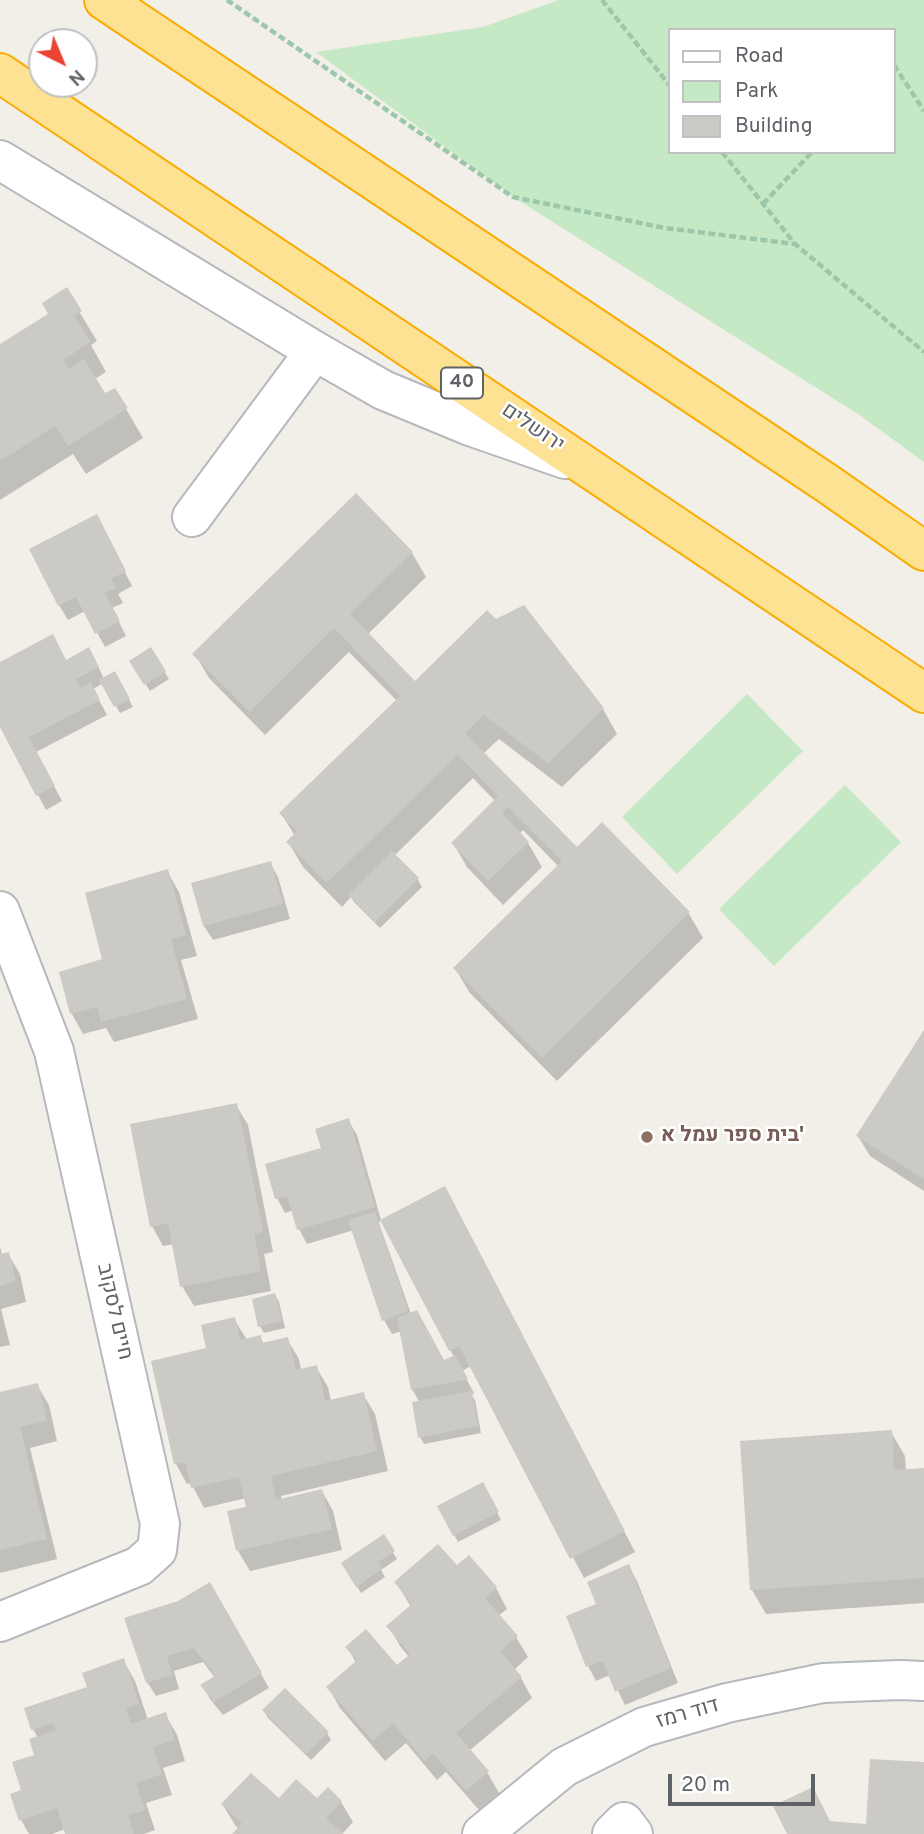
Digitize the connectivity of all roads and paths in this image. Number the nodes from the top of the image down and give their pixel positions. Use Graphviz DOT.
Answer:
graph roads {
  1 [pos="104,0"];
  2 [pos="227,0"];
  3 [pos="602,0"];
  4 [pos="896,68"];
  5 [pos="0,73"];
  6 [pos="668,83"];
  7 [pos="924,111"];
  8 [pos="724,154"];
  9 [pos="810,154"];
  10 [pos="0,160"];
  11 [pos="763,204"];
  12 [pos="795,244"];
  13 [pos="315,351"];
  14 [pos="924,352"];
  15 [pos="588,467"];
  16 [pos="192,517"];
  17 [pos="924,551"];
  18 [pos="924,693"];
  19 [pos="0,911"];
  20 [pos="0,1622"];
  21 [pos="924,1681"];
  22 [pos="482,1834"];
  23 [pos="612,1834"];
  24 [pos="633,1834"];
  1 -- 17 [label="highway"];
  2 -- 12 [label="path"];
  3 -- 6 [label="path"];
  4 -- 7 [label="path"];
  5 -- 15 [label="highway, ירושלים / 40"];
  8 -- 11 [label="path"];
  9 -- 11 [label="path"];
  10 -- 13 [label="street"];
  11 -- 12 [label="path"];
  12 -- 14 [label="path"];
  13 -- 15 [label="street"];
  13 -- 16 [label="street"];
  15 -- 18 [label="highway, ירושלים / 40"];
  19 -- 20 [label="street, חיים לסקוב"];
  21 -- 22 [label="street, דוד רמז"];
  23 -- 24 [label="street"];
}
